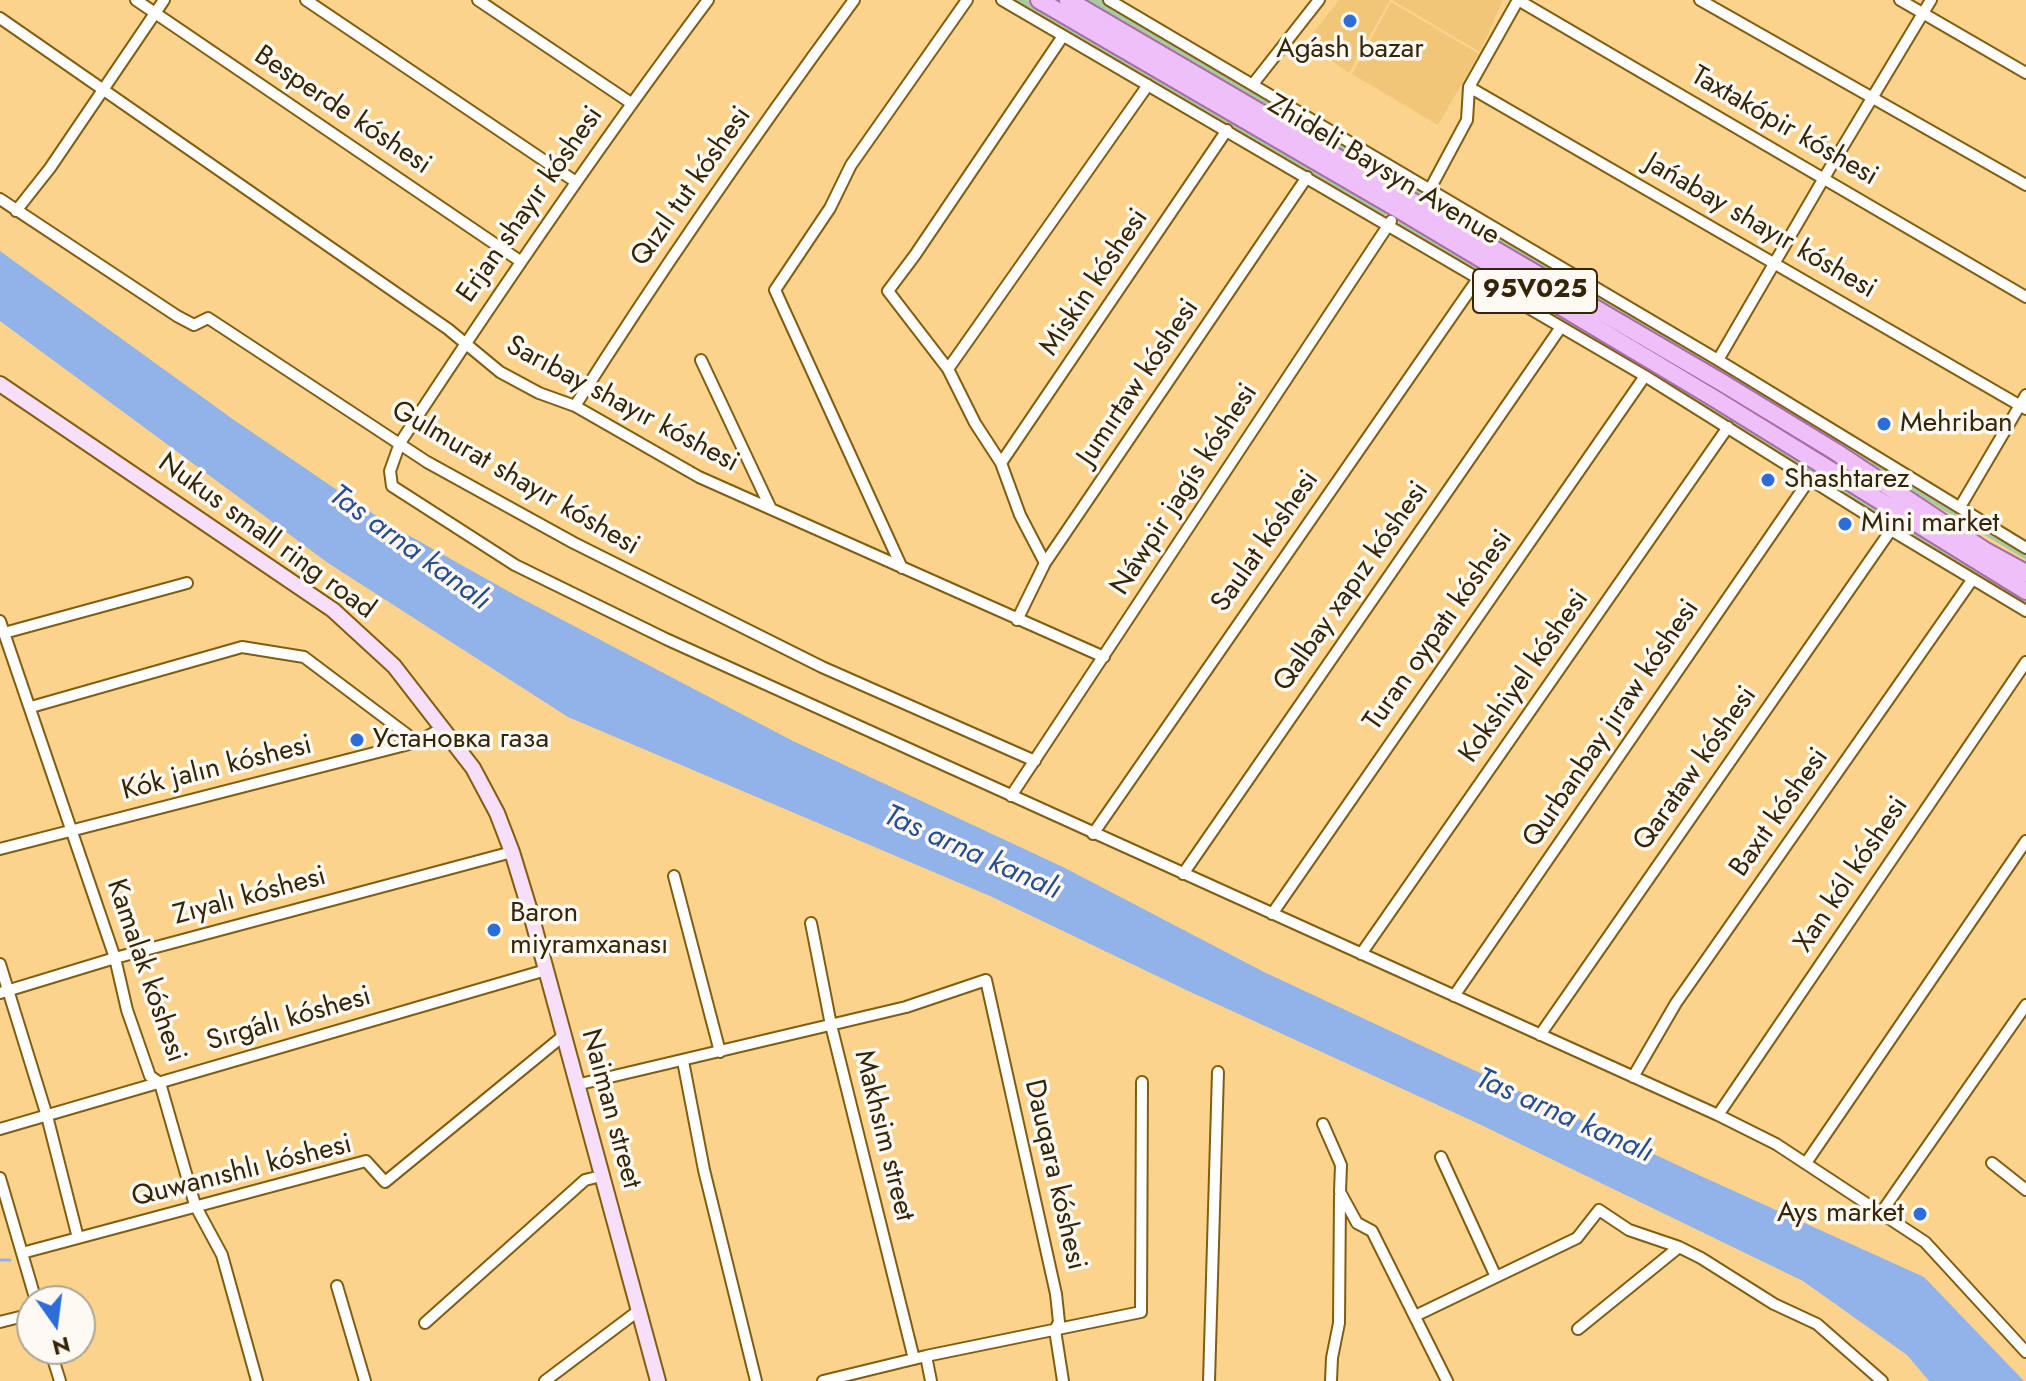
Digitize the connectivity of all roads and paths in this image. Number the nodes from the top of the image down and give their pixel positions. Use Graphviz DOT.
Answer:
graph roads {
  1 [pos="136,0"];
  2 [pos="164,0"];
  3 [pos="306,0"];
  4 [pos="478,0"];
  5 [pos="708,0"];
  6 [pos="854,0"];
  7 [pos="967,0"];
  8 [pos="1002,0"];
  9 [pos="1039,0"];
  10 [pos="1068,0"];
  11 [pos="1109,0"];
  12 [pos="1319,0"];
  13 [pos="1518,0"];
  14 [pos="1700,0"];
  15 [pos="1900,0"];
  16 [pos="1931,0"];
  17 [pos="155,13"];
  18 [pos="1923,13"];
  19 [pos="0,18"];
  20 [pos="1063,36"];
  21 [pos="2026,73"];
  22 [pos="1253,84"];
  23 [pos="1148,85"];
  24 [pos="1469,87"];
  25 [pos="103,88"];
  26 [pos="1873,98"];
  27 [pos="631,103"];
  28 [pos="1227,130"];
  29 [pos="1307,177"];
  30 [pos="1824,178"];
  31 [pos="576,182"];
  32 [pos="2026,185"];
  33 [pos="1430,189"];
  34 [pos="0,199"];
  35 [pos="1398,209"];
  36 [pos="16,211"];
  37 [pos="1389,225"];
  38 [pos="520,261"];
  39 [pos="1775,264"];
  40 [pos="1479,277"];
  41 [pos="2026,297"];
  42 [pos="1561,327"];
  43 [pos="465,343"];
  44 [pos="701,360"];
  45 [pos="1718,360"];
  46 [pos="948,369"];
  47 [pos="1645,376"];
  48 [pos="0,384"];
  49 [pos="2024,403"];
  50 [pos="575,406"];
  51 [pos="1728,427"];
  52 [pos="400,443"];
  53 [pos="1001,463"];
  54 [pos="1809,480"];
  55 [pos="1960,507"];
  56 [pos="771,509"];
  57 [pos="1891,530"];
  58 [pos="2026,548"];
  59 [pos="1045,563"];
  60 [pos="902,568"];
  61 [pos="2026,573"];
  62 [pos="1972,580"];
  63 [pos="187,583"];
  64 [pos="2026,591"];
  65 [pos="2026,611"];
  66 [pos="1017,620"];
  67 [pos="0,621"];
  68 [pos="4,633"];
  69 [pos="1104,657"];
  70 [pos="2026,662"];
  71 [pos="31,707"];
  72 [pos="443,728"];
  73 [pos="417,742"];
  74 [pos="1035,761"];
  75 [pos="1011,796"];
  76 [pos="72,830"];
  77 [pos="1093,834"];
  78 [pos="2026,841"];
  79 [pos="0,849"];
  80 [pos="512,852"];
  81 [pos="1183,874"];
  82 [pos="674,876"];
  83 [pos="1272,914"];
  84 [pos="811,923"];
  85 [pos="1361,954"];
  86 [pos="115,958"];
  87 [pos="0,964"];
  88 [pos="546,970"];
  89 [pos="3,992"];
  90 [pos="1454,996"];
  91 [pos="2026,1005"];
  92 [pos="831,1025"];
  93 [pos="1540,1035"];
  94 [pos="563,1036"];
  95 [pos="720,1052"];
  96 [pos="683,1061"];
  97 [pos="1218,1072"];
  98 [pos="1633,1077"];
  99 [pos="1142,1082"];
  100 [pos="160,1083"];
  101 [pos="576,1085"];
  102 [pos="1718,1115"];
  103 [pos="47,1116"];
  104 [pos="1323,1124"];
  105 [pos="0,1129"];
  106 [pos="1441,1157"];
  107 [pos="1806,1163"];
  108 [pos="1992,1163"];
  109 [pos="601,1176"];
  110 [pos="0,1178"];
  111 [pos="2026,1190"];
  112 [pos="1340,1192"];
  113 [pos="195,1205"];
  114 [pos="1881,1213"];
  115 [pos="78,1238"];
  116 [pos="1679,1247"];
  117 [pos="22,1253"];
  118 [pos="1496,1277"];
  119 [pos="31,1285"];
  120 [pos="337,1286"];
  121 [pos="638,1311"];
  122 [pos="1415,1316"];
  123 [pos="425,1323"];
  124 [pos="1578,1329"];
  125 [pos="1055,1330"];
  126 [pos="2024,1345"];
  127 [pos="926,1356"];
  128 [pos="914,1359"];
  129 [pos="257,1381"];
  130 [pos="365,1381"];
  131 [pos="545,1381"];
  132 [pos="658,1381"];
  133 [pos="756,1381"];
  134 [pos="823,1381"];
  135 [pos="931,1381"];
  136 [pos="1063,1381"];
  137 [pos="1209,1381"];
  138 [pos="1331,1381"];
  139 [pos="1447,1381"];
  140 [pos="1882,1381"];
  1 -- 17 [label="street, Besperde kóshesi"];
  2 -- 17 [label="street"];
  3 -- 31 [label="street"];
  4 -- 27 [label="street"];
  5 -- 27 [label="street, Erjan shayır kóshesi"];
  6 -- 50 [label="street, Qızıl tut kóshesi"];
  7 -- 60 [label="street"];
  8 -- 20 [label="street"];
  9 -- 35 [label="main road, Zhideli Baysyn Avenue / 95V025"];
  10 -- 61 [label="main road, Zhideli Baysyn Avenue / 95V025"];
  11 -- 22 [label="street"];
  12 -- 22 [label="street"];
  13 -- 24 [label="street"];
  13 -- 30 [label="street, Taxtakópir kóshesi"];
  14 -- 26 [label="street"];
  15 -- 18 [label="street"];
  16 -- 18 [label="street"];
  17 -- 25 [label="street"];
  17 -- 38 [label="street, Besperde kóshesi"];
  18 -- 21 [label="street"];
  18 -- 26 [label="street"];
  19 -- 25 [label="street, Sarıbay shayır kóshesi"];
  20 -- 23 [label="street"];
  20 -- 46 [label="street"];
  22 -- 33 [label="street"];
  23 -- 28 [label="street"];
  23 -- 46 [label="street"];
  24 -- 33 [label="street"];
  24 -- 39 [label="street, Jańabay shayır kóshesi"];
  25 -- 36 [label="street"];
  25 -- 43 [label="street, Sarıbay shayır kóshesi"];
  26 -- 30 [label="street"];
  26 -- 32 [label="street"];
  27 -- 31 [label="street, Erjan shayır kóshesi"];
  28 -- 29 [label="street"];
  28 -- 53 [label="street, Miskin kóshesi"];
  29 -- 37 [label="street"];
  29 -- 59 [label="street, Jumırtaw kóshesi"];
  30 -- 39 [label="street"];
  30 -- 41 [label="street, Taxtakópir kóshesi"];
  31 -- 38 [label="street, Erjan shayır kóshesi"];
  33 -- 45 [label="street"];
  34 -- 36 [label="street, Gulmurat shayır kóshesi"];
  35 -- 37 [label="street, Náwpir jaǵıs kóshesi"];
  35 -- 64 [label="main road, Zhideli Baysyn Avenue / 95V025"];
  36 -- 52 [label="street, Gulmurat shayır kóshesi"];
  37 -- 40 [label="street"];
  37 -- 69 [label="street, Náwpir jaǵıs kóshesi"];
  38 -- 43 [label="street, Erjan shayır kóshesi"];
  39 -- 45 [label="street"];
  39 -- 49 [label="street, Jańabay shayır kóshesi"];
  40 -- 42 [label="street"];
  40 -- 77 [label="street, Saulat kóshesi"];
  42 -- 47 [label="street"];
  42 -- 81 [label="street, Qalbay xapız kóshesi"];
  43 -- 50 [label="street, Sarıbay shayır kóshesi"];
  43 -- 52 [label="street, Erjan shayır kóshesi"];
  44 -- 56 [label="street"];
  45 -- 55 [label="street"];
  46 -- 53 [label="street"];
  47 -- 51 [label="street"];
  47 -- 83 [label="street, Turan oypatı kóshesi"];
  48 -- 72 [label="main road, Nukus small ring road"];
  49 -- 55 [label="street"];
  50 -- 56 [label="street, Sarıbay shayır kóshesi"];
  51 -- 54 [label="street"];
  51 -- 85 [label="street, Kokshiyel kóshesi"];
  52 -- 74 [label="street, Gulmurat shayır kóshesi"];
  52 -- 75 [label="street"];
  53 -- 59 [label="street"];
  54 -- 57 [label="street"];
  54 -- 90 [label="street, Qurbanbay jıraw kóshesi"];
  55 -- 58 [label="street"];
  56 -- 60 [label="street, Sarıbay shayır kóshesi"];
  57 -- 62 [label="street"];
  57 -- 93 [label="street, Qarataw kóshesi"];
  59 -- 66 [label="street, Jumırtaw kóshesi"];
  60 -- 66 [label="street, Sarıbay shayır kóshesi"];
  62 -- 65 [label="street"];
  62 -- 98 [label="street, Baxıt kóshesi"];
  63 -- 68 [label="street"];
  66 -- 69 [label="street, Sarıbay shayır kóshesi"];
  67 -- 68 [label="street, Kamalak kóshesi"];
  68 -- 71 [label="street, Kamalak kóshesi"];
  69 -- 74 [label="street, Náwpir jaǵıs kóshesi"];
  70 -- 102 [label="street, Xan kól kóshesi"];
  71 -- 73 [label="street"];
  71 -- 76 [label="street, Kamalak kóshesi"];
  72 -- 73 [label="street, Kók jalın kóshesi"];
  72 -- 80 [label="main road, Nukus small ring road"];
  73 -- 76 [label="street, Kók jalın kóshesi"];
  74 -- 75 [label="street, Náwpir jaǵıs kóshesi"];
  75 -- 77 [label="street"];
  76 -- 79 [label="street, Kók jalın kóshesi"];
  76 -- 86 [label="street, Kamalak kóshesi"];
  77 -- 81 [label="street"];
  78 -- 107 [label="street"];
  80 -- 86 [label="street, Zıyalı kóshesi"];
  80 -- 88 [label="main road, Naiman street"];
  81 -- 83 [label="street"];
  82 -- 95 [label="street"];
  83 -- 85 [label="street"];
  84 -- 92 [label="street, Makhsim street"];
  85 -- 90 [label="street"];
  86 -- 89 [label="street, Zıyalı kóshesi"];
  86 -- 100 [label="street, Kamalak kóshesi"];
  87 -- 89 [label="street"];
  88 -- 94 [label="main road, Naiman street"];
  88 -- 100 [label="street, Sırǵalı kóshesi"];
  89 -- 103 [label="street"];
  90 -- 93 [label="street"];
  91 -- 114 [label="street"];
  92 -- 95 [label="street"];
  92 -- 125 [label="street, Dauqara kóshesi"];
  92 -- 128 [label="street, Makhsim street"];
  93 -- 98 [label="street"];
  94 -- 101 [label="main road, Naiman street"];
  94 -- 113 [label="street, Quwanıshlı kóshesi"];
  95 -- 96 [label="street"];
  96 -- 101 [label="street"];
  96 -- 133 [label="street"];
  97 -- 137 [label="street"];
  98 -- 102 [label="street"];
  99 -- 125 [label="street"];
  100 -- 103 [label="street, Sırǵalı kóshesi"];
  100 -- 113 [label="street, Kamalak kóshesi"];
  101 -- 109 [label="main road, Naiman street"];
  102 -- 107 [label="street"];
  103 -- 105 [label="street, Sırǵalı kóshesi"];
  103 -- 115 [label="street"];
  104 -- 112 [label="street"];
  106 -- 118 [label="street"];
  107 -- 114 [label="street"];
  108 -- 111 [label="street"];
  109 -- 121 [label="main road, Naiman street"];
  109 -- 123 [label="street"];
  110 -- 117 [label="street"];
  112 -- 122 [label="street"];
  112 -- 138 [label="street"];
  113 -- 115 [label="street, Quwanıshlı kóshesi"];
  113 -- 129 [label="street, Kamalak kóshesi"];
  114 -- 126 [label="street"];
  115 -- 117 [label="street, Quwanıshlı kóshesi"];
  116 -- 118 [label="street"];
  116 -- 124 [label="street"];
  116 -- 140 [label="street"];
  117 -- 119 [label="street"];
  118 -- 122 [label="street"];
  120 -- 130 [label="street"];
  121 -- 131 [label="street"];
  121 -- 132 [label="main road, Naiman street"];
  122 -- 139 [label="street"];
  125 -- 127 [label="street"];
  125 -- 136 [label="street, Dauqara kóshesi"];
  127 -- 128 [label="street"];
  127 -- 135 [label="street"];
  128 -- 134 [label="street"];
}
